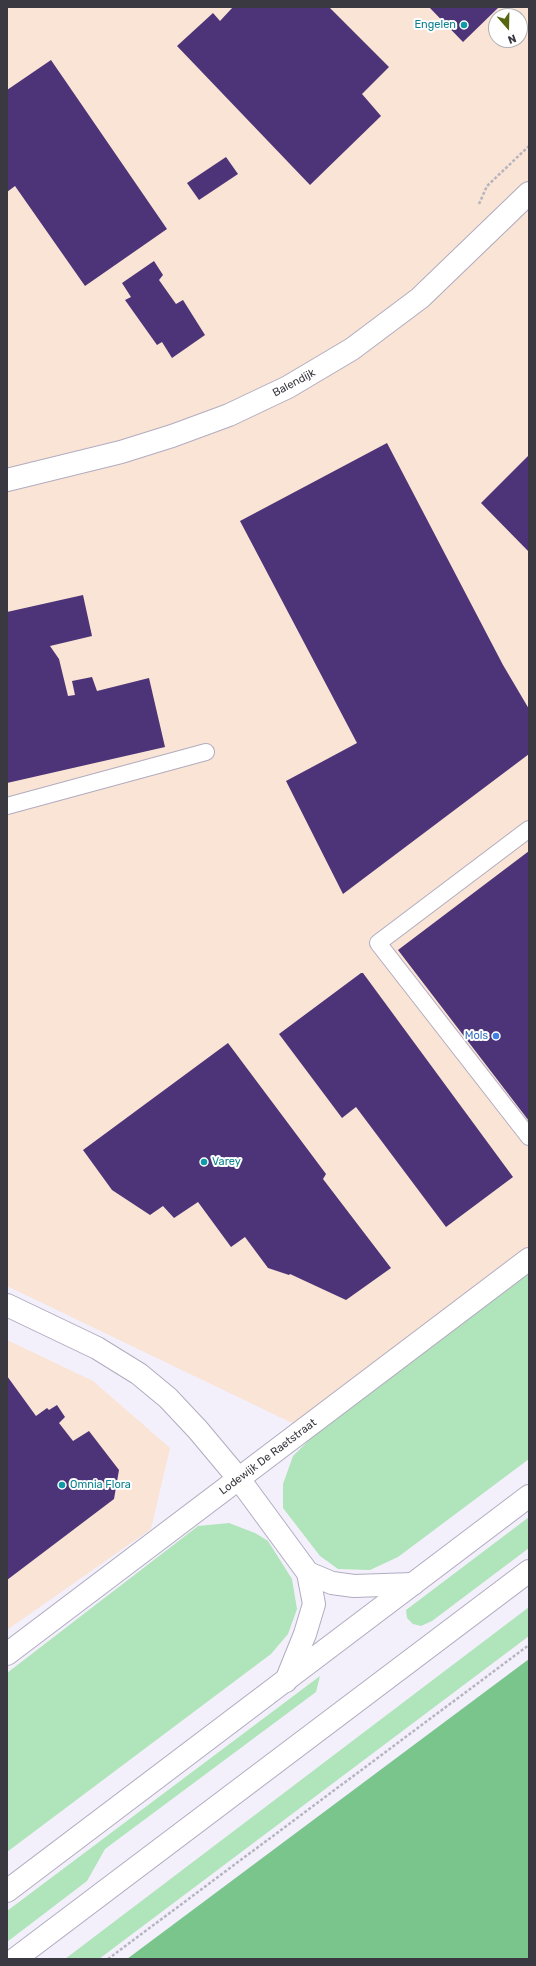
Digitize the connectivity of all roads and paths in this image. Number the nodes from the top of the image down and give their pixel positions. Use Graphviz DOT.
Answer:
graph roads {
  1 [pos="529,146"];
  2 [pos="529,193"];
  3 [pos="479,206"];
  4 [pos="7,480"];
  5 [pos="206,752"];
  6 [pos="7,806"];
  7 [pos="529,829"];
  8 [pos="529,1137"];
  9 [pos="529,1259"];
  10 [pos="7,1305"];
  11 [pos="239,1479"];
  12 [pos="529,1496"];
  13 [pos="529,1571"];
  14 [pos="308,1573"];
  15 [pos="413,1584"];
  16 [pos="529,1645"];
  17 [pos="7,1654"];
  18 [pos="286,1681"];
  19 [pos="7,1891"];
  20 [pos="15,1959"];
  21 [pos="108,1959"];
  1 -- 3 [label="path"];
  2 -- 4 [label="main road, Balendijk"];
  5 -- 6 [label="lane"];
  7 -- 8 [label="lane"];
  9 -- 11 [label="main road, Lodewijk De Raetstraat"];
  10 -- 11 [label="main road"];
  11 -- 14 [label="main road"];
  11 -- 17 [label="main road, Lodewijk De Raetstraat"];
  12 -- 15 [label="main road"];
  13 -- 20 [label="main road"];
  14 -- 15 [label="main road"];
  14 -- 18 [label="main road"];
  15 -- 18 [label="main road"];
  16 -- 21 [label="path"];
  18 -- 19 [label="main road"];
}
